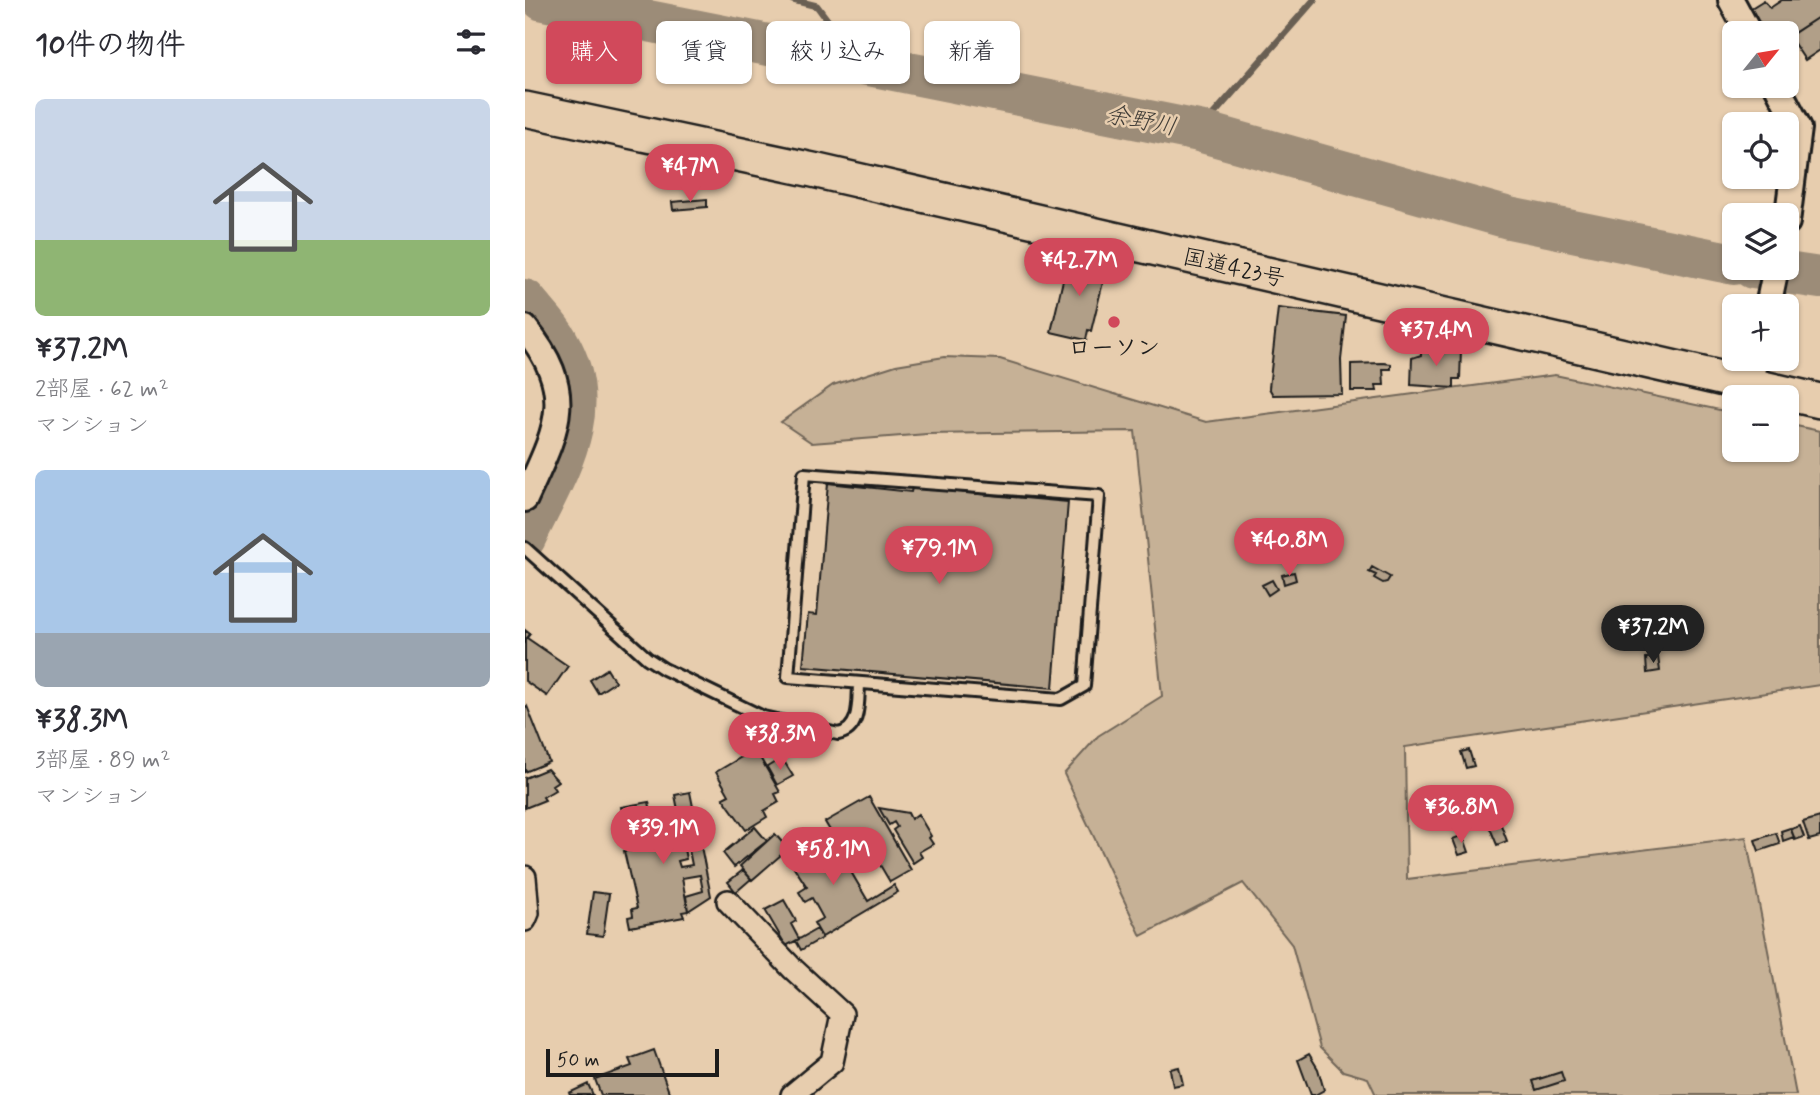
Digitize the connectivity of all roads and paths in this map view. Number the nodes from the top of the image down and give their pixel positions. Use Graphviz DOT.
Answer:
graph roads {
  1 [pos="1731,0"];
  2 [pos="1742,21"];
  3 [pos="1783,98"];
  4 [pos="525,109"];
  5 [pos="1789,203"];
  6 [pos="525,328"];
  7 [pos="1722,362"];
  8 [pos="1757,371"];
  9 [pos="1820,401"];
  10 [pos="525,499"];
  11 [pos="525,548"];
  12 [pos="859,683"];
  13 [pos="525,877"];
  14 [pos="728,901"];
  15 [pos="525,920"];
  16 [pos="792,1095"];
  1 -- 2 [label="street"];
  3 -- 5 [label="street"];
  4 -- 7 [label="highway, 国道423号"];
  6 -- 10 [label="street"];
  8 -- 9 [label="highway, 国道423号"];
  11 -- 12 [label="lane"];
  12 -- 12 [label="lane"];
  13 -- 15 [label="street"];
  14 -- 16 [label="street"];
}
